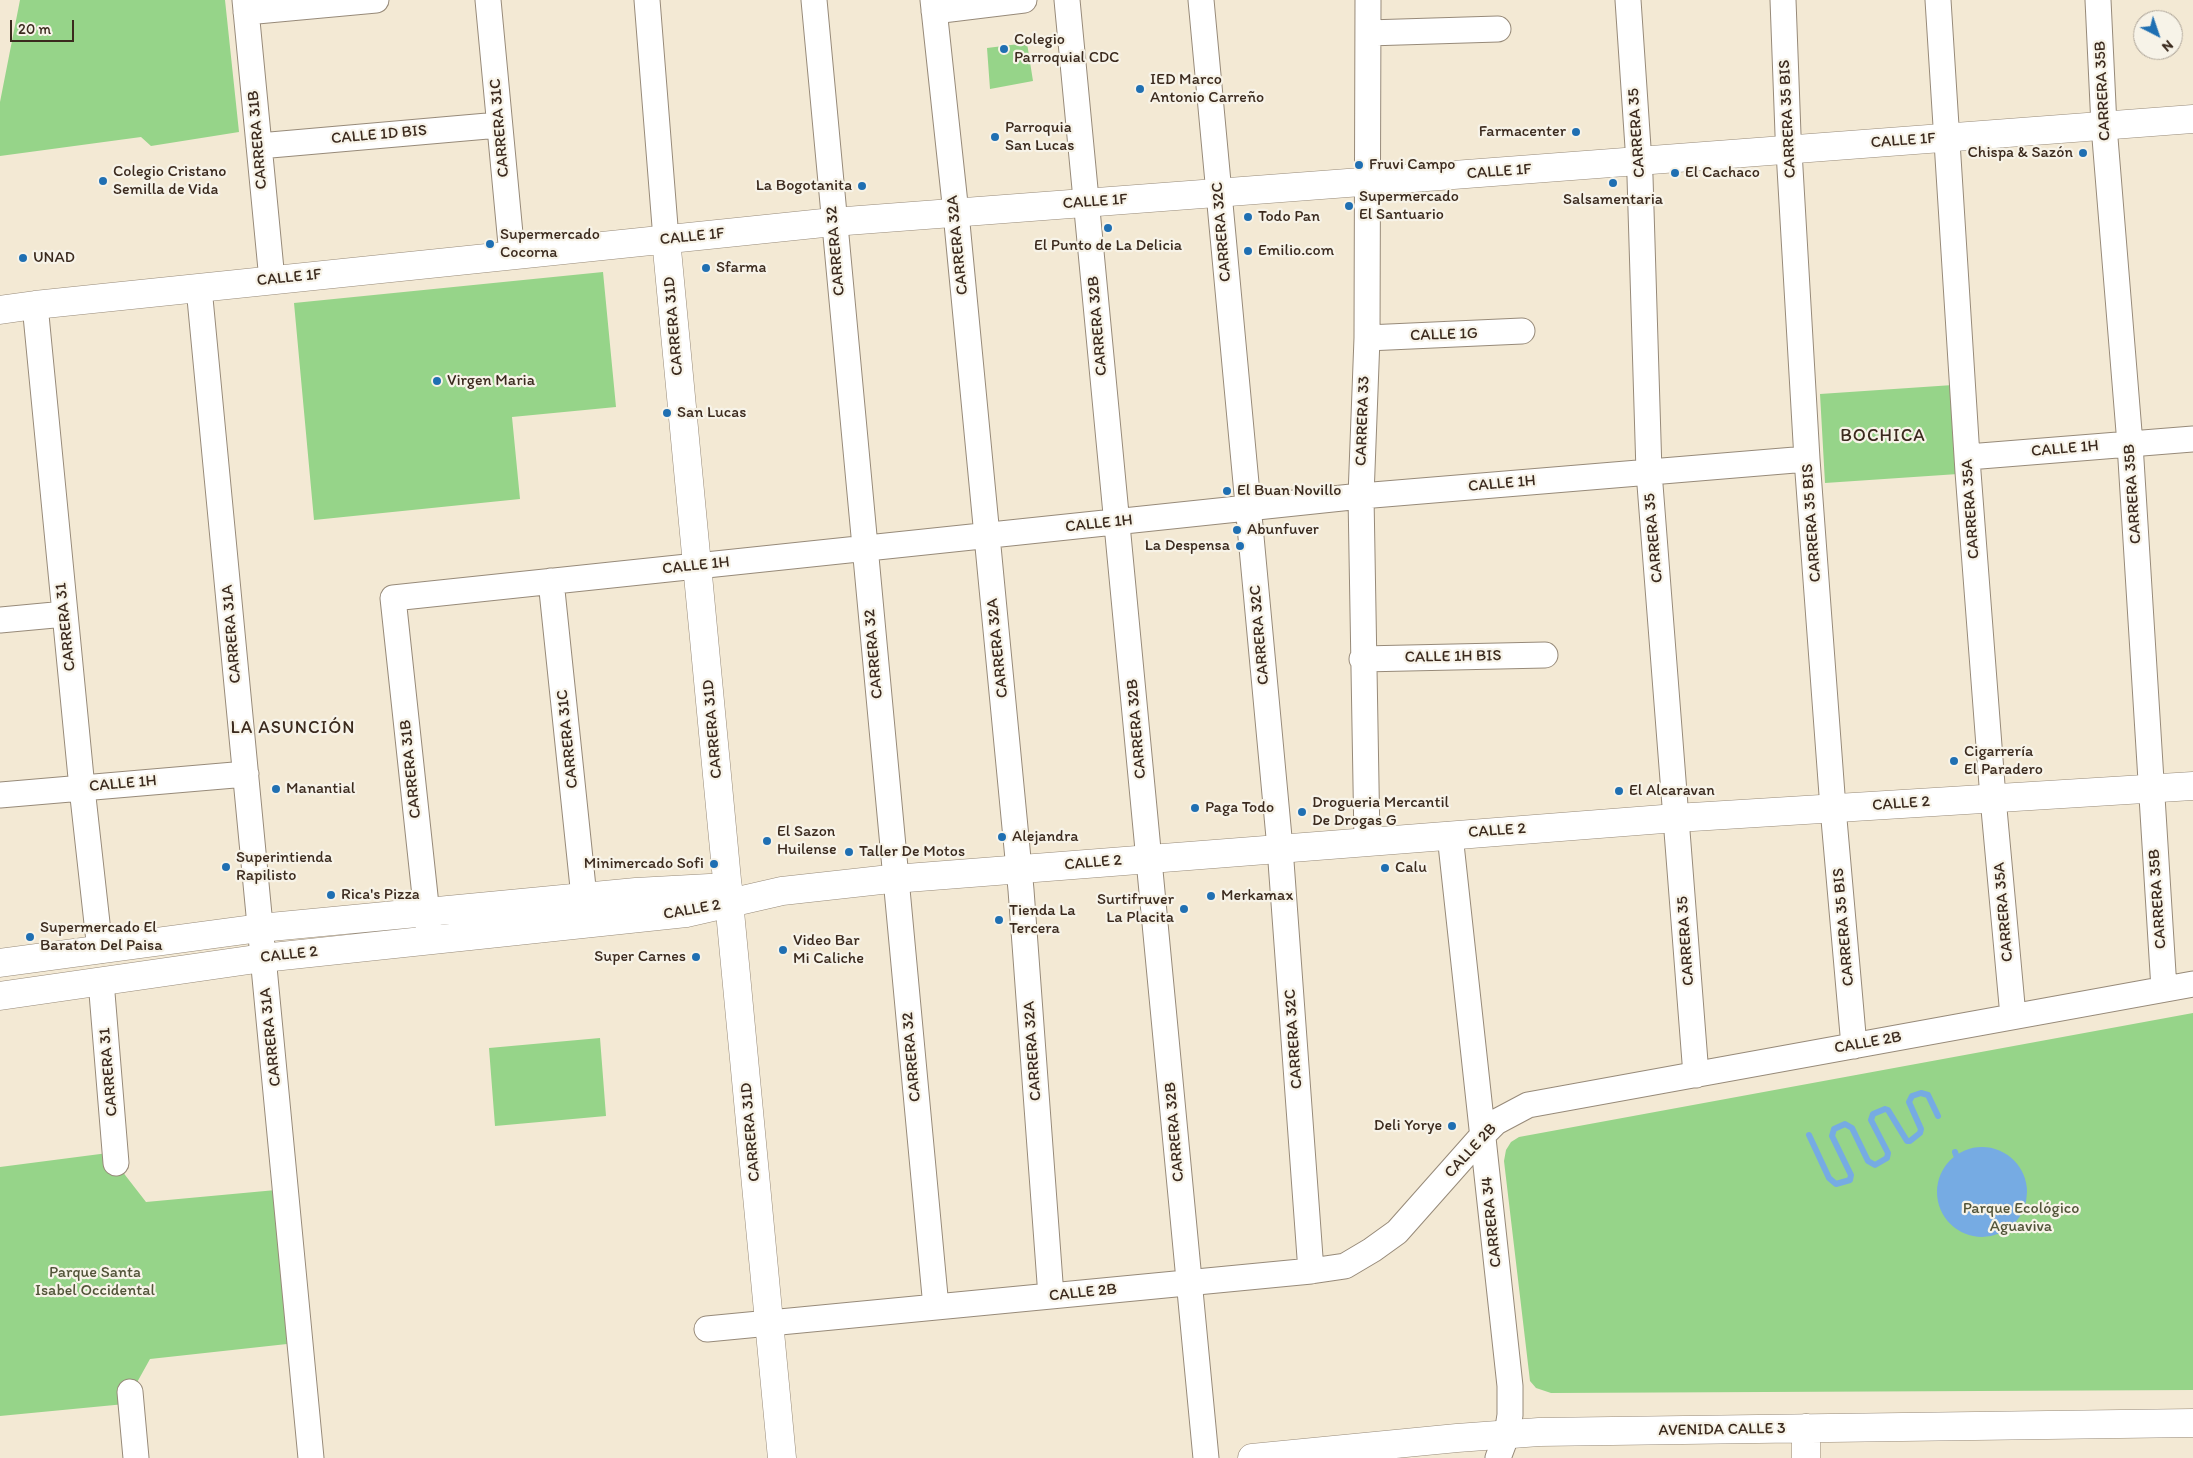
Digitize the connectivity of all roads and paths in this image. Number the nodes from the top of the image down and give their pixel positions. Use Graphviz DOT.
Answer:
graph roads {
  1 [pos="376,0"];
  2 [pos="488,0"];
  3 [pos="646,0"];
  4 [pos="814,0"];
  5 [pos="1024,0"];
  6 [pos="1067,0"];
  7 [pos="1201,0"];
  8 [pos="1368,0"];
  9 [pos="1628,0"];
  10 [pos="1782,0"];
  11 [pos="1938,0"];
  12 [pos="2098,0"];
  13 [pos="933,5"];
  14 [pos="246,6"];
  15 [pos="1498,29"];
  16 [pos="1368,33"];
  17 [pos="2193,119"];
  18 [pos="499,125"];
  19 [pos="2104,126"];
  20 [pos="1946,138"];
  21 [pos="259,146"];
  22 [pos="1789,150"];
  23 [pos="1639,161"];
  24 [pos="1368,182"];
  25 [pos="1219,193"];
  26 [pos="1087,203"];
  27 [pos="956,213"];
  28 [pos="833,222"];
  29 [pos="666,239"];
  30 [pos="512,255"];
  31 [pos="272,280"];
  32 [pos="199,288"];
  33 [pos="35,305"];
  34 [pos="0,310"];
  35 [pos="1522,332"];
  36 [pos="1367,338"];
  37 [pos="2193,439"];
  38 [pos="2130,444"];
  39 [pos="1968,457"];
  40 [pos="1807,459"];
  41 [pos="1649,472"];
  42 [pos="1360,496"];
  43 [pos="1248,508"];
  44 [pos="1117,522"];
  45 [pos="987,536"];
  46 [pos="864,549"];
  47 [pos="697,566"];
  48 [pos="551,582"];
  49 [pos="393,598"];
  50 [pos="65,614"];
  51 [pos="0,620"];
  52 [pos="1545,655"];
  53 [pos="1362,659"];
  54 [pos="246,774"];
  55 [pos="2193,786"];
  56 [pos="82,788"];
  57 [pos="2151,788"];
  58 [pos="0,795"];
  59 [pos="1993,798"];
  60 [pos="1833,808"];
  61 [pos="1676,818"];
  62 [pos="1450,835"];
  63 [pos="1367,841"];
  64 [pos="1280,848"];
  65 [pos="1149,859"];
  66 [pos="1019,869"];
  67 [pos="895,879"];
  68 [pos="728,895"];
  69 [pos="584,897"];
  70 [pos="427,912"];
  71 [pos="260,928"];
  72 [pos="430,940"];
  73 [pos="100,950"];
  74 [pos="263,958"];
  75 [pos="0,963"];
  76 [pos="101,981"];
  77 [pos="2193,984"];
  78 [pos="2164,989"];
  79 [pos="0,996"];
  80 [pos="2013,1016"];
  81 [pos="1854,1046"];
  82 [pos="1696,1075"];
  83 [pos="1482,1136"];
  84 [pos="116,1164"];
  85 [pos="1312,1271"];
  86 [pos="1189,1283"];
  87 [pos="1051,1296"];
  88 [pos="936,1307"];
  89 [pos="769,1324"];
  90 [pos="707,1329"];
  91 [pos="130,1392"];
  92 [pos="2193,1423"];
  93 [pos="1806,1428"];
  94 [pos="1503,1446"];
  95 [pos="136,1458"];
  96 [pos="311,1458"];
  97 [pos="782,1458"];
  98 [pos="1206,1458"];
  99 [pos="1252,1458"];
  100 [pos="1806,1458"];
  1 -- 14 [label="street"];
  2 -- 18 [label="street, CARRERA 31C"];
  3 -- 29 [label="street, CARRERA 31D"];
  4 -- 28 [label="street, CARRERA 32"];
  5 -- 13 [label="street"];
  6 -- 26 [label="street, CARRERA 32B"];
  7 -- 25 [label="street, CARRERA 32C"];
  8 -- 16 [label="street, CARRERA 33"];
  9 -- 23 [label="street, CARRERA 35"];
  10 -- 22 [label="street, CARRERA 35 BIS"];
  11 -- 20 [label="street, CARRERA 35A"];
  12 -- 19 [label="street, CARRERA 35B"];
  13 -- 27 [label="street, CARRERA 32A"];
  14 -- 21 [label="street, CARRERA 31B"];
  15 -- 16 [label="street"];
  16 -- 24 [label="street, CARRERA 33"];
  17 -- 19 [label="street, CALLE 1F"];
  18 -- 21 [label="street, CALLE 1D BIS"];
  18 -- 30 [label="street, CARRERA 31C"];
  19 -- 20 [label="street, CALLE 1F"];
  19 -- 38 [label="street, CARRERA 35B"];
  20 -- 22 [label="street, CALLE 1F"];
  20 -- 39 [label="street, CARRERA 35A"];
  21 -- 31 [label="street, CARRERA 31B"];
  22 -- 23 [label="street, CALLE 1F"];
  22 -- 40 [label="street, CARRERA 35 BIS"];
  23 -- 24 [label="street, CALLE 1F"];
  23 -- 41 [label="street, CARRERA 35"];
  24 -- 25 [label="street, CALLE 1F"];
  24 -- 36 [label="street, CARRERA 33"];
  25 -- 26 [label="street, CALLE 1F"];
  25 -- 43 [label="street, CARRERA 32C"];
  26 -- 27 [label="street, CALLE 1F"];
  26 -- 44 [label="street, CARRERA 32B"];
  27 -- 28 [label="street, CALLE 1F"];
  27 -- 45 [label="street, CARRERA 32A"];
  28 -- 29 [label="street, CALLE 1F"];
  28 -- 46 [label="street, CARRERA 32"];
  29 -- 30 [label="street, CALLE 1F"];
  29 -- 47 [label="street, CARRERA 31D"];
  30 -- 31 [label="street, CALLE 1F"];
  31 -- 32 [label="street, CALLE 1F"];
  32 -- 33 [label="street, CALLE 1F"];
  32 -- 54 [label="street, CARRERA 31A"];
  33 -- 34 [label="street, CALLE 1F"];
  33 -- 50 [label="street, CARRERA 31"];
  35 -- 36 [label="street, CALLE 1G"];
  36 -- 42 [label="street, CARRERA 33"];
  37 -- 38 [label="street, CALLE 1H"];
  38 -- 39 [label="street, CALLE 1H"];
  38 -- 57 [label="street, CARRERA 35B"];
  39 -- 59 [label="street, CARRERA 35A"];
  40 -- 41 [label="street, CALLE 1H"];
  40 -- 60 [label="street, CARRERA 35 BIS"];
  41 -- 42 [label="street, CALLE 1H"];
  41 -- 61 [label="street, CARRERA 35"];
  42 -- 43 [label="street, CALLE 1H"];
  42 -- 53 [label="street, CARRERA 33"];
  43 -- 44 [label="street, CALLE 1H"];
  43 -- 64 [label="street, CARRERA 32C"];
  44 -- 45 [label="street, CALLE 1H"];
  44 -- 65 [label="street, CARRERA 32B"];
  45 -- 46 [label="street, CALLE 1H"];
  45 -- 66 [label="street, CARRERA 32A"];
  46 -- 47 [label="street, CALLE 1H"];
  46 -- 67 [label="street, CARRERA 32"];
  47 -- 48 [label="street, CALLE 1H"];
  47 -- 68 [label="street, CARRERA 31D"];
  48 -- 49 [label="street, CALLE 1H"];
  48 -- 69 [label="street, CARRERA 31C"];
  49 -- 70 [label="street, CARRERA 31B"];
  50 -- 51 [label="street"];
  50 -- 56 [label="street, CARRERA 31"];
  52 -- 53 [label="street, CALLE 1H BIS"];
  53 -- 63 [label="street, CARRERA 33"];
  54 -- 56 [label="street, CALLE 1H"];
  54 -- 71 [label="street, CARRERA 31A"];
  55 -- 57 [label="street, CALLE 2"];
  56 -- 58 [label="street, CALLE 1H"];
  56 -- 73 [label="street, CARRERA 31"];
  57 -- 59 [label="street, CALLE 2"];
  57 -- 78 [label="street, CARRERA 35B"];
  59 -- 60 [label="street, CALLE 2"];
  59 -- 80 [label="street, CARRERA 35A"];
  60 -- 61 [label="street, CALLE 2"];
  60 -- 81 [label="street, CARRERA 35 BIS"];
  61 -- 62 [label="street, CALLE 2"];
  61 -- 82 [label="street, CARRERA 35"];
  62 -- 63 [label="street, CALLE 2"];
  62 -- 83 [label="street, CARRERA 34"];
  63 -- 64 [label="street, CALLE 2"];
  64 -- 65 [label="street, CALLE 2"];
  64 -- 85 [label="street, CARRERA 32C"];
  65 -- 66 [label="street, CALLE 2"];
  65 -- 86 [label="street, CARRERA 32B"];
  66 -- 67 [label="street, CALLE 2"];
  66 -- 87 [label="street, CARRERA 32A"];
  67 -- 68 [label="street, CALLE 2"];
  67 -- 88 [label="street, CARRERA 32"];
  68 -- 69 [label="street, CALLE 2"];
  68 -- 72 [label="street, CALLE 2"];
  68 -- 89 [label="street, CARRERA 31D"];
  69 -- 70 [label="street, CALLE 2"];
  70 -- 71 [label="street, CALLE 2"];
  70 -- 72 [label="street, CARRERA 31B"];
  71 -- 73 [label="street, CALLE 2"];
  71 -- 74 [label="street, CARRERA 31A"];
  72 -- 74 [label="street, CALLE 2"];
  73 -- 75 [label="street, CALLE 2"];
  74 -- 76 [label="street, CALLE 2"];
  74 -- 96 [label="street, CARRERA 31A"];
  76 -- 79 [label="street, CALLE 2"];
  76 -- 84 [label="street, CARRERA 31"];
  77 -- 78 [label="street, CALLE 2B"];
  78 -- 80 [label="street, CALLE 2B"];
  80 -- 81 [label="street, CALLE 2B"];
  81 -- 82 [label="street, CALLE 2B"];
  82 -- 83 [label="street, CALLE 2B"];
  83 -- 85 [label="street, CALLE 2B"];
  83 -- 94 [label="street, CARRERA 34"];
  85 -- 86 [label="street, CALLE 2B"];
  86 -- 87 [label="street, CALLE 2B"];
  86 -- 98 [label="street, CARRERA 32B"];
  87 -- 88 [label="street, CALLE 2B"];
  88 -- 89 [label="street, CALLE 2B"];
  89 -- 90 [label="street, CALLE 2B"];
  89 -- 97 [label="street, CARRERA 31D"];
  91 -- 95 [label="street"];
  92 -- 93 [label="street, AVENIDA CALLE 3"];
  93 -- 94 [label="street, AVENIDA CALLE 3"];
  93 -- 100 [label="street"];
  94 -- 99 [label="street, AVENIDA CALLE 3"];
}
